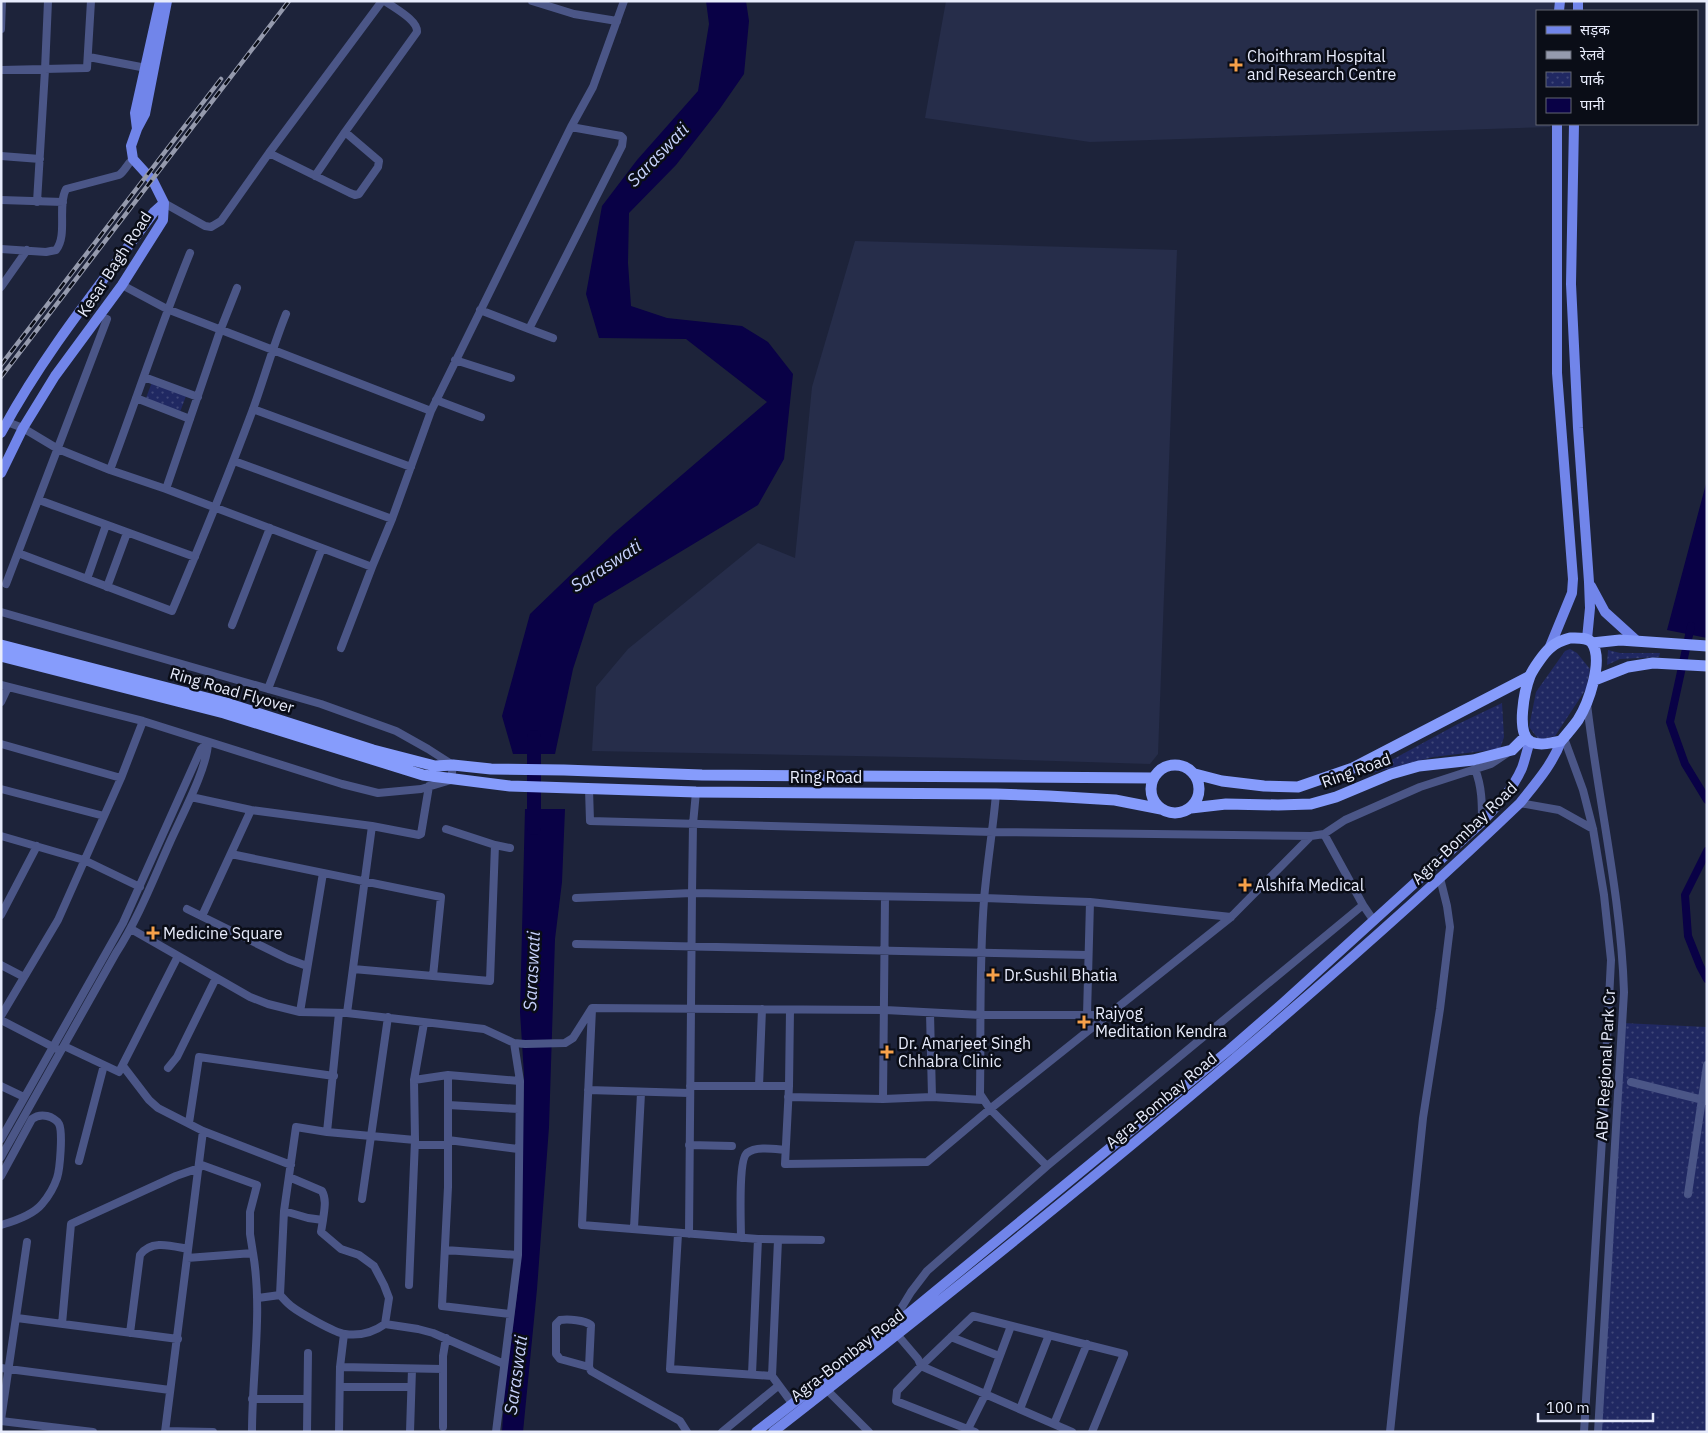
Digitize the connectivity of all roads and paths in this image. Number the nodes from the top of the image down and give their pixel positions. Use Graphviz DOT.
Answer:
graph roads {
  1 [pos="2,1"];
  2 [pos="48,1"];
  3 [pos="91,1"];
  4 [pos="160,1"];
  5 [pos="167,1"];
  6 [pos="383,1"];
  7 [pos="532,1"];
  8 [pos="624,1"];
  9 [pos="617,21"];
  10 [pos="2,23"];
  11 [pos="1,29"];
  12 [pos="89,57"];
  13 [pos="146,68"];
  14 [pos="1,70"];
  15 [pos="46,70"];
  16 [pos="1557,125"];
  17 [pos="1574,125"];
  18 [pos="571,127"];
  19 [pos="137,129"];
  20 [pos="344,132"];
  21 [pos="269,153"];
  22 [pos="1,156"];
  23 [pos="40,159"];
  24 [pos="133,160"];
  25 [pos="315,176"];
  26 [pos="1,200"];
  27 [pos="37,202"];
  28 [pos="63,202"];
  29 [pos="164,203"];
  30 [pos="1,249"];
  31 [pos="27,250"];
  32 [pos="190,253"];
  33 [pos="122,284"];
  34 [pos="1,287"];
  35 [pos="237,288"];
  36 [pos="167,309"];
  37 [pos="480,310"];
  38 [pos="286,314"];
  39 [pos="107,319"];
  40 [pos="529,329"];
  41 [pos="220,331"];
  42 [pos="553,338"];
  43 [pos="272,349"];
  44 [pos="455,360"];
  45 [pos="144,377"];
  46 [pos="510,378"];
  47 [pos="198,397"];
  48 [pos="136,398"];
  49 [pos="436,400"];
  50 [pos="253,409"];
  51 [pos="430,411"];
  52 [pos="481,417"];
  53 [pos="190,419"];
  54 [pos="7,422"];
  55 [pos="23,428"];
  56 [pos="1,433"];
  57 [pos="58,449"];
  58 [pos="234,461"];
  59 [pos="411,467"];
  60 [pos="110,470"];
  61 [pos="1,473"];
  62 [pos="166,489"];
  63 [pos="39,500"];
  64 [pos="215,507"];
  65 [pos="392,519"];
  66 [pos="106,525"];
  67 [pos="270,528"];
  68 [pos="128,532"];
  69 [pos="322,548"];
  70 [pos="18,553"];
  71 [pos="195,558"];
  72 [pos="372,566"];
  73 [pos="86,579"];
  74 [pos="1589,582"];
  75 [pos="6,584"];
  76 [pos="107,586"];
  77 [pos="1,612"];
  78 [pos="232,625"];
  79 [pos="1590,641"];
  80 [pos="1637,641"];
  81 [pos="1,645"];
  82 [pos="1706,646"];
  83 [pos="341,648"];
  84 [pos="1549,649"];
  85 [pos="1,656"];
  86 [pos="1703,666"];
  87 [pos="87,672"];
  88 [pos="1530,676"];
  89 [pos="1595,680"];
  90 [pos="5,686"];
  91 [pos="268,689"];
  92 [pos="1,702"];
  93 [pos="1587,702"];
  94 [pos="225,708"];
  95 [pos="143,721"];
  96 [pos="1528,739"];
  97 [pos="1562,739"];
  98 [pos="208,742"];
  99 [pos="1,744"];
  100 [pos="1512,750"];
  101 [pos="452,765"];
  102 [pos="1475,769"];
  103 [pos="1195,774"];
  104 [pos="121,778"];
  105 [pos="1153,778"];
  106 [pos="451,780"];
  107 [pos="490,784"];
  108 [pos="429,786"];
  109 [pos="1,789"];
  110 [pos="589,789"];
  111 [pos="696,792"];
  112 [pos="996,794"];
  113 [pos="191,797"];
  114 [pos="1520,803"];
  115 [pos="1191,808"];
  116 [pos="1161,809"];
  117 [pos="251,810"];
  118 [pos="104,816"];
  119 [pos="1482,822"];
  120 [pos="693,824"];
  121 [pos="372,826"];
  122 [pos="446,829"];
  123 [pos="1593,829"];
  124 [pos="993,832"];
  125 [pos="1324,834"];
  126 [pos="1,836"];
  127 [pos="1311,836"];
  128 [pos="495,845"];
  129 [pos="37,846"];
  130 [pos="510,848"];
  131 [pos="231,854"];
  132 [pos="84,860"];
  133 [pos="323,873"];
  134 [pos="1440,878"];
  135 [pos="364,881"];
  136 [pos="140,887"];
  137 [pos="692,893"];
  138 [pos="885,896"];
  139 [pos="576,898"];
  140 [pos="984,898"];
  141 [pos="1090,902"];
  142 [pos="1363,905"];
  143 [pos="187,909"];
  144 [pos="1,915"];
  145 [pos="202,916"];
  146 [pos="1231,917"];
  147 [pos="1374,921"];
  148 [pos="131,929"];
  149 [pos="576,944"];
  150 [pos="691,946"];
  151 [pos="885,951"];
  152 [pos="981,953"];
  153 [pos="1088,955"];
  154 [pos="178,956"];
  155 [pos="1,965"];
  156 [pos="307,966"];
  157 [pos="353,969"];
  158 [pos="433,976"];
  159 [pos="24,977"];
  160 [pos="216,978"];
  161 [pos="592,1008"];
  162 [pos="691,1008"];
  163 [pos="762,1009"];
  164 [pos="790,1010"];
  165 [pos="885,1010"];
  166 [pos="300,1012"];
  167 [pos="343,1013"];
  168 [pos="930,1013"];
  169 [pos="1087,1014"];
  170 [pos="981,1015"];
  171 [pos="1110,1015"];
  172 [pos="1,1018"];
  173 [pos="388,1018"];
  174 [pos="424,1023"];
  175 [pos="514,1042"];
  176 [pos="53,1046"];
  177 [pos="63,1048"];
  178 [pos="104,1065"];
  179 [pos="1707,1065"];
  180 [pos="123,1066"];
  181 [pos="168,1068"];
  182 [pos="448,1075"];
  183 [pos="334,1076"];
  184 [pos="414,1080"];
  185 [pos="520,1081"];
  186 [pos="1631,1082"];
  187 [pos="1,1086"];
  188 [pos="759,1086"];
  189 [pos="789,1086"];
  190 [pos="588,1090"];
  191 [pos="689,1090"];
  192 [pos="641,1093"];
  193 [pos="24,1097"];
  194 [pos="788,1097"];
  195 [pos="932,1097"];
  196 [pos="883,1099"];
  197 [pos="983,1100"];
  198 [pos="1704,1100"];
  199 [pos="448,1105"];
  200 [pos="519,1109"];
  201 [pos="990,1109"];
  202 [pos="189,1123"];
  203 [pos="203,1131"];
  204 [pos="327,1132"];
  205 [pos="371,1136"];
  206 [pos="1,1139"];
  207 [pos="16,1139"];
  208 [pos="415,1142"];
  209 [pos="448,1142"];
  210 [pos="689,1145"];
  211 [pos="732,1146"];
  212 [pos="518,1148"];
  213 [pos="785,1150"];
  214 [pos="1,1158"];
  215 [pos="79,1161"];
  216 [pos="291,1165"];
  217 [pos="199,1166"];
  218 [pos="1047,1166"];
  219 [pos="1,1176"];
  220 [pos="289,1177"];
  221 [pos="1688,1194"];
  222 [pos="362,1199"];
  223 [pos="284,1211"];
  224 [pos="323,1220"];
  225 [pos="1,1225"];
  226 [pos="634,1228"];
  227 [pos="678,1234"];
  228 [pos="689,1234"];
  229 [pos="741,1238"];
  230 [pos="758,1239"];
  231 [pos="778,1240"];
  232 [pos="821,1240"];
  233 [pos="27,1242"];
  234 [pos="188,1249"];
  235 [pos="444,1250"];
  236 [pos="253,1253"];
  237 [pos="518,1255"];
  238 [pos="187,1258"];
  239 [pos="409,1285"];
  240 [pos="280,1295"];
  241 [pos="258,1298"];
  242 [pos="510,1314"];
  243 [pos="17,1318"];
  244 [pos="62,1324"];
  245 [pos="386,1324"];
  246 [pos="1011,1326"];
  247 [pos="892,1331"];
  248 [pos="130,1333"];
  249 [pos="344,1334"];
  250 [pos="1049,1335"];
  251 [pos="951,1337"];
  252 [pos="446,1338"];
  253 [pos="178,1339"];
  254 [pos="1087,1344"];
  255 [pos="308,1353"];
  256 [pos="999,1356"];
  257 [pos="504,1364"];
  258 [pos="920,1366"];
  259 [pos="340,1367"];
  260 [pos="589,1367"];
  261 [pos="5,1369"];
  262 [pos="412,1369"];
  263 [pos="443,1369"];
  264 [pos="752,1374"];
  265 [pos="772,1376"];
  266 [pos="778,1386"];
  267 [pos="412,1387"];
  268 [pos="340,1388"];
  269 [pos="170,1390"];
  270 [pos="827,1390"];
  271 [pos="986,1393"];
  272 [pos="307,1399"];
  273 [pos="252,1400"];
  274 [pos="792,1403"];
  275 [pos="1020,1409"];
  276 [pos="1,1420"];
  277 [pos="1054,1424"];
  278 [pos="443,1428"];
  279 [pos="73,1430"];
  280 [pos="972,1430"];
  281 [pos="1070,1431"];
  282 [pos="93,1432"];
  283 [pos="165,1432"];
  284 [pos="213,1432"];
  285 [pos="252,1432"];
  286 [pos="307,1432"];
  287 [pos="339,1432"];
  288 [pos="410,1432"];
  289 [pos="496,1432"];
  290 [pos="688,1432"];
  291 [pos="722,1432"];
  292 [pos="756,1432"];
  293 [pos="773,1432"];
  294 [pos="869,1432"];
  295 [pos="1092,1432"];
  296 [pos="1390,1432"];
  297 [pos="1584,1432"];
  298 [pos="1598,1432"];
  1 -- 10 [label="street"];
  2 -- 15 [label="street"];
  3 -- 12 [label="street"];
  4 -- 13 [label="main road"];
  5 -- 19 [label="main road"];
  6 -- 20 [label="street"];
  6 -- 21 [label="street"];
  7 -- 9 [label="street"];
  8 -- 9 [label="street"];
  9 -- 18 [label="street"];
  10 -- 11 [label="street"];
  12 -- 13 [label="street"];
  12 -- 15 [label="street"];
  13 -- 19 [label="main road"];
  14 -- 15 [label="street"];
  15 -- 23 [label="street"];
  16 -- 84 [label="main road"];
  17 -- 74 [label="main road"];
  18 -- 37 [label="street"];
  18 -- 40 [label="street"];
  19 -- 24 [label="main road"];
  20 -- 25 [label="street"];
  20 -- 25 [label="street"];
  21 -- 25 [label="street"];
  21 -- 29 [label="street"];
  22 -- 23 [label="street"];
  23 -- 27 [label="street"];
  24 -- 28 [label="street"];
  24 -- 29 [label="main road, Kesar Bagh Road"];
  26 -- 27 [label="street"];
  27 -- 28 [label="street"];
  28 -- 31 [label="street"];
  29 -- 33 [label="main road, Kesar Bagh Road"];
  29 -- 54 [label="main road"];
  30 -- 31 [label="street"];
  31 -- 34 [label="street"];
  32 -- 36 [label="street"];
  33 -- 36 [label="street"];
  33 -- 55 [label="main road, Kesar Bagh Road"];
  35 -- 41 [label="street"];
  36 -- 41 [label="street"];
  36 -- 45 [label="street"];
  37 -- 40 [label="street"];
  37 -- 44 [label="street"];
  38 -- 43 [label="street"];
  39 -- 57 [label="street"];
  40 -- 42 [label="street"];
  41 -- 43 [label="street"];
  41 -- 47 [label="street"];
  43 -- 50 [label="street"];
  43 -- 51 [label="street"];
  44 -- 46 [label="street"];
  44 -- 49 [label="street"];
  45 -- 47 [label="street"];
  45 -- 48 [label="street"];
  47 -- 53 [label="street"];
  48 -- 53 [label="street"];
  48 -- 60 [label="street"];
  49 -- 51 [label="street"];
  49 -- 52 [label="street"];
  50 -- 58 [label="street"];
  50 -- 59 [label="street"];
  51 -- 59 [label="street"];
  53 -- 62 [label="street"];
  54 -- 55 [label="street"];
  54 -- 56 [label="main road"];
  55 -- 57 [label="street"];
  55 -- 61 [label="main road, Kesar Bagh Road"];
  57 -- 60 [label="street"];
  57 -- 63 [label="street"];
  58 -- 64 [label="street"];
  58 -- 65 [label="street"];
  59 -- 65 [label="street"];
  60 -- 62 [label="street"];
  62 -- 64 [label="street"];
  63 -- 66 [label="street"];
  63 -- 70 [label="street"];
  64 -- 67 [label="street"];
  64 -- 71 [label="street"];
  65 -- 72 [label="street"];
  66 -- 68 [label="street"];
  66 -- 73 [label="street"];
  67 -- 69 [label="street"];
  67 -- 78 [label="street"];
  68 -- 71 [label="street"];
  68 -- 76 [label="street"];
  69 -- 72 [label="street"];
  69 -- 91 [label="street"];
  70 -- 73 [label="street"];
  70 -- 75 [label="street"];
  71 -- 76 [label="street"];
  72 -- 83 [label="street"];
  73 -- 76 [label="street"];
  74 -- 79 [label="main road"];
  74 -- 80 [label="main road"];
  77 -- 91 [label="street"];
  79 -- 80 [label="highway"];
  79 -- 84 [label="highway"];
  79 -- 89 [label="highway"];
  80 -- 82 [label="highway"];
  81 -- 87 [label="highway, Ring Road Flyover"];
  84 -- 88 [label="highway"];
  85 -- 87 [label="highway, Ring Road Flyover"];
  86 -- 89 [label="highway"];
  87 -- 94 [label="highway, Ring Road Flyover"];
  88 -- 96 [label="highway"];
  88 -- 103 [label="highway"];
  89 -- 93 [label="highway"];
  90 -- 92 [label="street"];
  90 -- 95 [label="street"];
  91 -- 101 [label="street"];
  93 -- 97 [label="highway"];
  93 -- 298 [label="street, ABV Regional Park Cr"];
  94 -- 101 [label="highway, Ring Road Flyover"];
  94 -- 106 [label="highway, Ring Road Flyover"];
  95 -- 98 [label="street"];
  95 -- 104 [label="street"];
  96 -- 97 [label="highway"];
  96 -- 100 [label="highway, Ring Road"];
  96 -- 119 [label="main road, Agra-Bombay Road"];
  97 -- 114 [label="main road, Agra-Bombay Road"];
  97 -- 123 [label="street"];
  98 -- 108 [label="street"];
  98 -- 113 [label="street"];
  98 -- 136 [label="street"];
  99 -- 104 [label="street"];
  100 -- 102 [label="street"];
  100 -- 115 [label="highway, Ring Road"];
  101 -- 105 [label="highway, Ring Road Flyover"];
  101 -- 106 [label="street"];
  102 -- 119 [label="street"];
  102 -- 125 [label="street"];
  103 -- 105 [label="highway"];
  103 -- 115 [label="highway"];
  104 -- 118 [label="street"];
  105 -- 116 [label="highway"];
  106 -- 107 [label="highway, Ring Road Flyover"];
  106 -- 108 [label="street"];
  107 -- 110 [label="highway, Ring Road"];
  108 -- 121 [label="street"];
  109 -- 118 [label="street"];
  110 -- 111 [label="highway, Ring Road"];
  110 -- 120 [label="street"];
  111 -- 112 [label="highway, Ring Road"];
  111 -- 120 [label="street"];
  112 -- 116 [label="highway, Ring Road"];
  112 -- 124 [label="street"];
  113 -- 117 [label="street"];
  113 -- 148 [label="street"];
  114 -- 123 [label="street"];
  114 -- 134 [label="main road, Agra-Bombay Road"];
  115 -- 116 [label="highway"];
  117 -- 121 [label="street"];
  117 -- 131 [label="street"];
  118 -- 132 [label="street"];
  119 -- 147 [label="main road, Agra-Bombay Road"];
  120 -- 124 [label="street"];
  120 -- 137 [label="street"];
  121 -- 135 [label="street"];
  122 -- 128 [label="street"];
  123 -- 297 [label="street"];
  124 -- 127 [label="street"];
  124 -- 140 [label="street"];
  125 -- 127 [label="street"];
  125 -- 142 [label="street"];
  126 -- 129 [label="street"];
  127 -- 146 [label="street"];
  128 -- 130 [label="street"];
  128 -- 158 [label="street"];
  129 -- 132 [label="street"];
  129 -- 144 [label="street"];
  131 -- 133 [label="street"];
  131 -- 145 [label="street"];
  132 -- 136 [label="street"];
  132 -- 159 [label="street"];
  133 -- 135 [label="street"];
  133 -- 156 [label="street"];
  134 -- 247 [label="main road, Agra-Bombay Road"];
  134 -- 296 [label="street"];
  135 -- 157 [label="street"];
  135 -- 158 [label="street"];
  136 -- 176 [label="street"];
  137 -- 138 [label="street"];
  137 -- 139 [label="street"];
  137 -- 150 [label="street"];
  138 -- 140 [label="street"];
  138 -- 151 [label="street"];
  140 -- 141 [label="street"];
  140 -- 152 [label="street"];
  141 -- 146 [label="street"];
  141 -- 153 [label="street"];
  142 -- 147 [label="street"];
  142 -- 218 [label="street"];
  143 -- 145 [label="street"];
  145 -- 156 [label="street"];
  146 -- 171 [label="street"];
  147 -- 247 [label="main road, Agra-Bombay Road"];
  148 -- 154 [label="street"];
  148 -- 177 [label="street"];
  149 -- 150 [label="street"];
  150 -- 151 [label="street"];
  150 -- 162 [label="street"];
  151 -- 152 [label="street"];
  151 -- 165 [label="street"];
  152 -- 153 [label="street"];
  152 -- 170 [label="street"];
  153 -- 169 [label="street"];
  154 -- 160 [label="street"];
  154 -- 180 [label="street"];
  155 -- 159 [label="street"];
  156 -- 166 [label="street"];
  157 -- 158 [label="street"];
  157 -- 167 [label="street"];
  159 -- 172 [label="street"];
  160 -- 166 [label="street"];
  160 -- 181 [label="street"];
  161 -- 162 [label="street"];
  161 -- 175 [label="street"];
  161 -- 190 [label="street"];
  162 -- 163 [label="street"];
  162 -- 191 [label="street"];
  163 -- 164 [label="street"];
  163 -- 188 [label="street"];
  164 -- 165 [label="street"];
  164 -- 189 [label="street"];
  165 -- 168 [label="street"];
  165 -- 196 [label="street"];
  166 -- 167 [label="street"];
  167 -- 173 [label="street"];
  167 -- 183 [label="street"];
  168 -- 170 [label="street"];
  168 -- 195 [label="street"];
  169 -- 170 [label="street"];
  169 -- 171 [label="street"];
  170 -- 197 [label="street"];
  171 -- 201 [label="street"];
  172 -- 176 [label="street"];
  173 -- 174 [label="street"];
  173 -- 205 [label="street"];
  174 -- 175 [label="street"];
  174 -- 184 [label="street"];
  175 -- 185 [label="street"];
  176 -- 177 [label="street"];
  176 -- 193 [label="street"];
  177 -- 178 [label="street"];
  177 -- 207 [label="street"];
  178 -- 180 [label="street"];
  178 -- 215 [label="street"];
  179 -- 198 [label="street"];
  180 -- 202 [label="street"];
  182 -- 184 [label="street"];
  182 -- 185 [label="street"];
  182 -- 199 [label="street"];
  183 -- 202 [label="street"];
  183 -- 204 [label="street"];
  184 -- 208 [label="street"];
  185 -- 200 [label="street"];
  186 -- 198 [label="street"];
  187 -- 193 [label="street"];
  188 -- 189 [label="street"];
  188 -- 191 [label="street"];
  189 -- 194 [label="street"];
  190 -- 192 [label="street"];
  190 -- 226 [label="street"];
  191 -- 192 [label="street"];
  191 -- 210 [label="street"];
  192 -- 226 [label="street"];
  193 -- 206 [label="street"];
  194 -- 196 [label="street"];
  194 -- 213 [label="street"];
  195 -- 196 [label="street"];
  195 -- 197 [label="street"];
  197 -- 201 [label="street"];
  198 -- 221 [label="street"];
  199 -- 200 [label="street"];
  199 -- 209 [label="street"];
  200 -- 212 [label="street"];
  201 -- 213 [label="street"];
  201 -- 218 [label="street"];
  202 -- 203 [label="street"];
  203 -- 216 [label="street"];
  203 -- 217 [label="street"];
  204 -- 205 [label="street"];
  204 -- 216 [label="street"];
  205 -- 208 [label="street"];
  205 -- 222 [label="street"];
  207 -- 214 [label="street"];
  207 -- 219 [label="street"];
  207 -- 225 [label="street"];
  208 -- 209 [label="street"];
  208 -- 239 [label="street"];
  209 -- 212 [label="street"];
  209 -- 235 [label="street"];
  210 -- 211 [label="street"];
  210 -- 228 [label="street"];
  212 -- 237 [label="street"];
  213 -- 229 [label="street"];
  216 -- 220 [label="street"];
  217 -- 234 [label="street"];
  217 -- 236 [label="street"];
  217 -- 244 [label="street"];
  218 -- 247 [label="street"];
  220 -- 223 [label="street"];
  220 -- 224 [label="street"];
  223 -- 224 [label="street"];
  223 -- 240 [label="street"];
  224 -- 245 [label="street"];
  226 -- 227 [label="street"];
  227 -- 228 [label="street"];
  227 -- 264 [label="street"];
  228 -- 229 [label="street"];
  229 -- 230 [label="street"];
  230 -- 231 [label="street"];
  230 -- 264 [label="street"];
  231 -- 232 [label="street"];
  231 -- 265 [label="street"];
  233 -- 243 [label="street"];
  234 -- 238 [label="street"];
  234 -- 248 [label="street"];
  235 -- 237 [label="street"];
  235 -- 242 [label="street"];
  236 -- 238 [label="street"];
  236 -- 241 [label="street"];
  237 -- 242 [label="street"];
  238 -- 253 [label="street"];
  240 -- 241 [label="street"];
  240 -- 249 [label="street"];
  241 -- 273 [label="street"];
  242 -- 257 [label="street"];
  243 -- 244 [label="street"];
  243 -- 261 [label="street"];
  244 -- 248 [label="street"];
  245 -- 249 [label="street"];
  245 -- 252 [label="street"];
  246 -- 250 [label="street"];
  246 -- 251 [label="street"];
  246 -- 256 [label="street"];
  247 -- 258 [label="street"];
  247 -- 270 [label="main road, Agra-Bombay Road"];
  247 -- 274 [label="main road, Agra-Bombay Road"];
  248 -- 253 [label="street"];
  249 -- 259 [label="street"];
  250 -- 254 [label="street"];
  250 -- 275 [label="street"];
  251 -- 256 [label="street"];
  251 -- 258 [label="street"];
  252 -- 257 [label="street"];
  252 -- 263 [label="street"];
  253 -- 269 [label="street"];
  254 -- 277 [label="street"];
  254 -- 295 [label="street"];
  255 -- 272 [label="street"];
  256 -- 271 [label="street"];
  257 -- 289 [label="street"];
  258 -- 271 [label="street"];
  258 -- 280 [label="street"];
  259 -- 262 [label="street"];
  259 -- 268 [label="street"];
  260 -- 260 [label="street"];
  260 -- 290 [label="street"];
  261 -- 269 [label="street"];
  261 -- 276 [label="street"];
  262 -- 263 [label="street"];
  262 -- 267 [label="street"];
  263 -- 278 [label="street"];
  264 -- 265 [label="street"];
  265 -- 266 [label="street"];
  266 -- 274 [label="street"];
  266 -- 291 [label="street"];
  267 -- 268 [label="street"];
  267 -- 288 [label="street"];
  268 -- 287 [label="street"];
  269 -- 283 [label="street"];
  270 -- 293 [label="main road, Agra-Bombay Road"];
  270 -- 294 [label="street"];
  271 -- 275 [label="street"];
  271 -- 280 [label="street"];
  272 -- 273 [label="street"];
  272 -- 286 [label="street"];
  273 -- 285 [label="street"];
  274 -- 292 [label="main road, Agra-Bombay Road"];
  275 -- 277 [label="street"];
  276 -- 279 [label="street"];
  277 -- 281 [label="street"];
  279 -- 282 [label="street"];
  283 -- 284 [label="street"];
}
